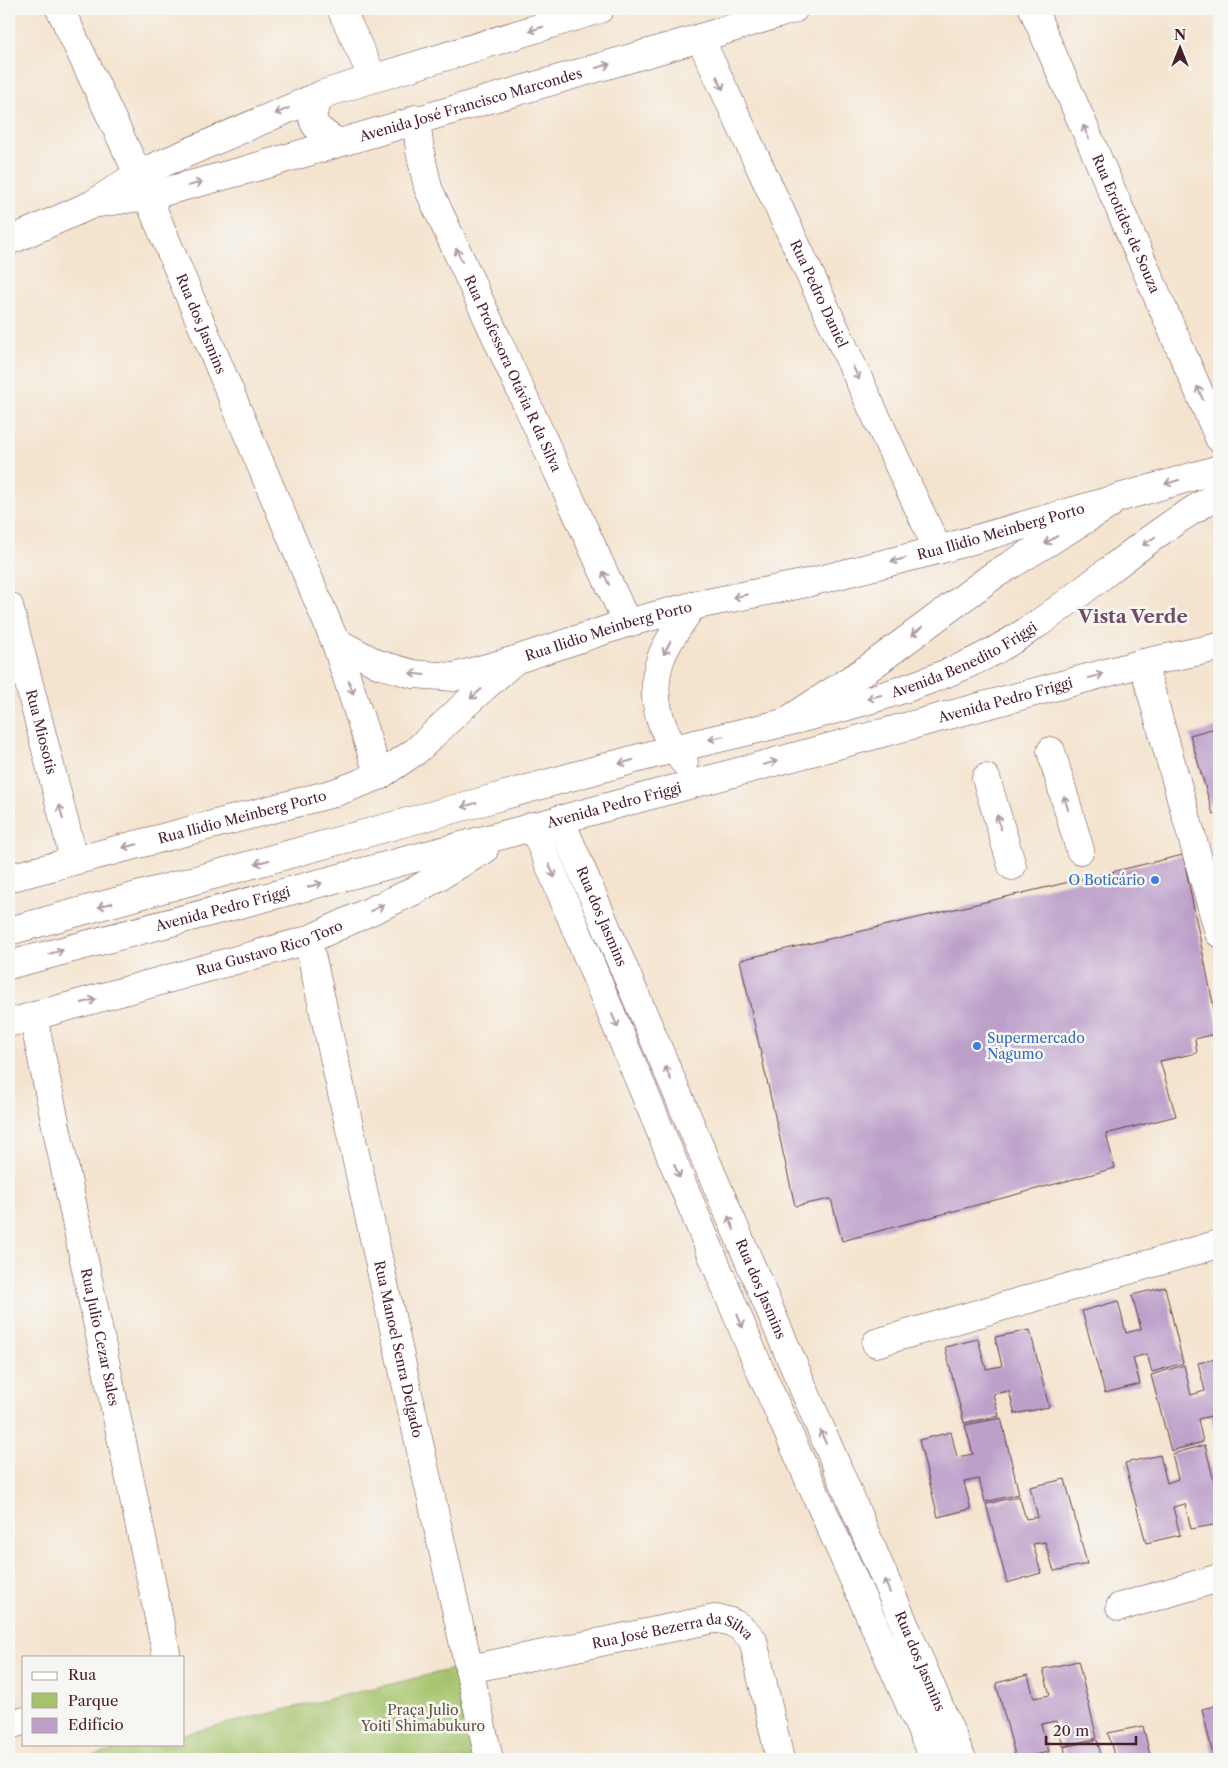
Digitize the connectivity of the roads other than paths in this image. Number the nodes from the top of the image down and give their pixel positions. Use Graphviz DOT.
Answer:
graph roads {
  1 [pos="60,9"];
  2 [pos="341,9"];
  3 [pos="600,9"];
  4 [pos="794,9"];
  5 [pos="1033,9"];
  6 [pos="700,38"];
  7 [pos="373,78"];
  8 [pos="324,94"];
  9 [pos="416,119"];
  10 [pos="337,142"];
  11 [pos="143,185"];
  12 [pos="9,241"];
  13 [pos="1219,438"];
  14 [pos="1219,469"];
  15 [pos="1219,495"];
  16 [pos="1123,496"];
  17 [pos="938,550"];
  18 [pos="9,606"];
  19 [pos="692,606"];
  20 [pos="626,623"];
  21 [pos="335,641"];
  22 [pos="1219,646"];
  23 [pos="515,660"];
  24 [pos="1143,663"];
  25 [pos="788,720"];
  26 [pos="673,749"];
  27 [pos="1051,752"];
  28 [pos="379,776"];
  29 [pos="986,778"];
  30 [pos="706,781"];
  31 [pos="560,819"];
  32 [pos="524,829"];
  33 [pos="1080,850"];
  34 [pos="74,860"];
  35 [pos="1012,866"];
  36 [pos="9,878"];
  37 [pos="9,931"];
  38 [pos="1219,934"];
  39 [pos="308,940"];
  40 [pos="9,965"];
  41 [pos="21,1020"];
  42 [pos="1219,1244"];
  43 [pos="876,1343"];
  44 [pos="1219,1578"];
  45 [pos="1120,1607"];
  46 [pos="167,1656"];
  47 [pos="469,1670"];
  48 [pos="22,1722"];
  49 [pos="9,1725"];
  50 [pos="489,1759"];
  51 [pos="780,1759"];
  52 [pos="934,1759"];
  53 [pos="962,1759"];
  1 -- 11 [label="street, Rua dos Jasmins"];
  2 -- 7 [label="street"];
  3 -- 7 [label="street, one-way"];
  4 -- 6 [label="street, Avenida José Francisco Marcondes"];
  13 -- 5 [label="street, Rua Erotides de Souza, one-way"];
  9 -- 6 [label="street, Avenida José Francisco Marcondes, one-way"];
  6 -- 17 [label="street, Rua Pedro Daniel, one-way"];
  7 -- 8 [label="street"];
  8 -- 10 [label="street"];
  8 -- 11 [label="street, one-way"];
  9 -- 10 [label="street, Avenida José Francisco Marcondes"];
  20 -- 9 [label="street, Rua Professora Otávia R da Silva, one-way"];
  11 -- 10 [label="street, Avenida José Francisco Marcondes, one-way"];
  11 -- 12 [label="street"];
  11 -- 21 [label="street, Rua dos Jasmins"];
  14 -- 16 [label="street, Rua Ilidio Meinberg Porto, one-way"];
  15 -- 25 [label="street, Avenida Benedito Friggi, one-way"];
  16 -- 17 [label="street, Rua Ilidio Meinberg Porto"];
  16 -- 25 [label="street, one-way"];
  17 -- 19 [label="street, Rua Ilidio Meinberg Porto, one-way"];
  34 -- 18 [label="street, Rua Miosotis, one-way"];
  19 -- 20 [label="street, Rua Ilidio Meinberg Porto"];
  19 -- 26 [label="street, one-way"];
  20 -- 23 [label="street, Rua Ilidio Meinberg Porto"];
  23 -- 21 [label="street, one-way"];
  21 -- 28 [label="street, Rua dos Jasmins, one-way"];
  22 -- 24 [label="street, Avenida Pedro Friggi"];
  23 -- 28 [label="street, Rua Ilidio Meinberg Porto, one-way"];
  30 -- 24 [label="street, Avenida Pedro Friggi, one-way"];
  24 -- 38 [label="street"];
  25 -- 26 [label="street, Avenida Benedito Friggi, one-way"];
  26 -- 30 [label="street"];
  26 -- 37 [label="street, one-way"];
  33 -- 27 [label="street, one-way"];
  28 -- 34 [label="street, Rua Ilidio Meinberg Porto, one-way"];
  35 -- 29 [label="street, one-way"];
  30 -- 31 [label="street, Avenida Pedro Friggi"];
  31 -- 32 [label="street, Avenida Pedro Friggi"];
  53 -- 31 [label="street, Rua dos Jasmins, one-way"];
  39 -- 32 [label="street, Rua Gustavo Rico Toro, one-way"];
  40 -- 32 [label="street, Avenida Pedro Friggi, one-way"];
  32 -- 52 [label="street, Rua dos Jasmins, one-way"];
  34 -- 36 [label="street, Rua Ilidio Meinberg Porto"];
  41 -- 39 [label="street, Rua Gustavo Rico Toro, one-way"];
  39 -- 47 [label="street, Rua Manoel Senra Delgado"];
  41 -- 46 [label="street, Rua Julio Cezar Sales"];
  42 -- 43 [label="street"];
  44 -- 45 [label="street"];
  47 -- 50 [label="street, Rua Manoel Senra Delgado"];
  47 -- 51 [label="street, Rua José Bezerra da Silva"];
  48 -- 49 [label="street"];
}
